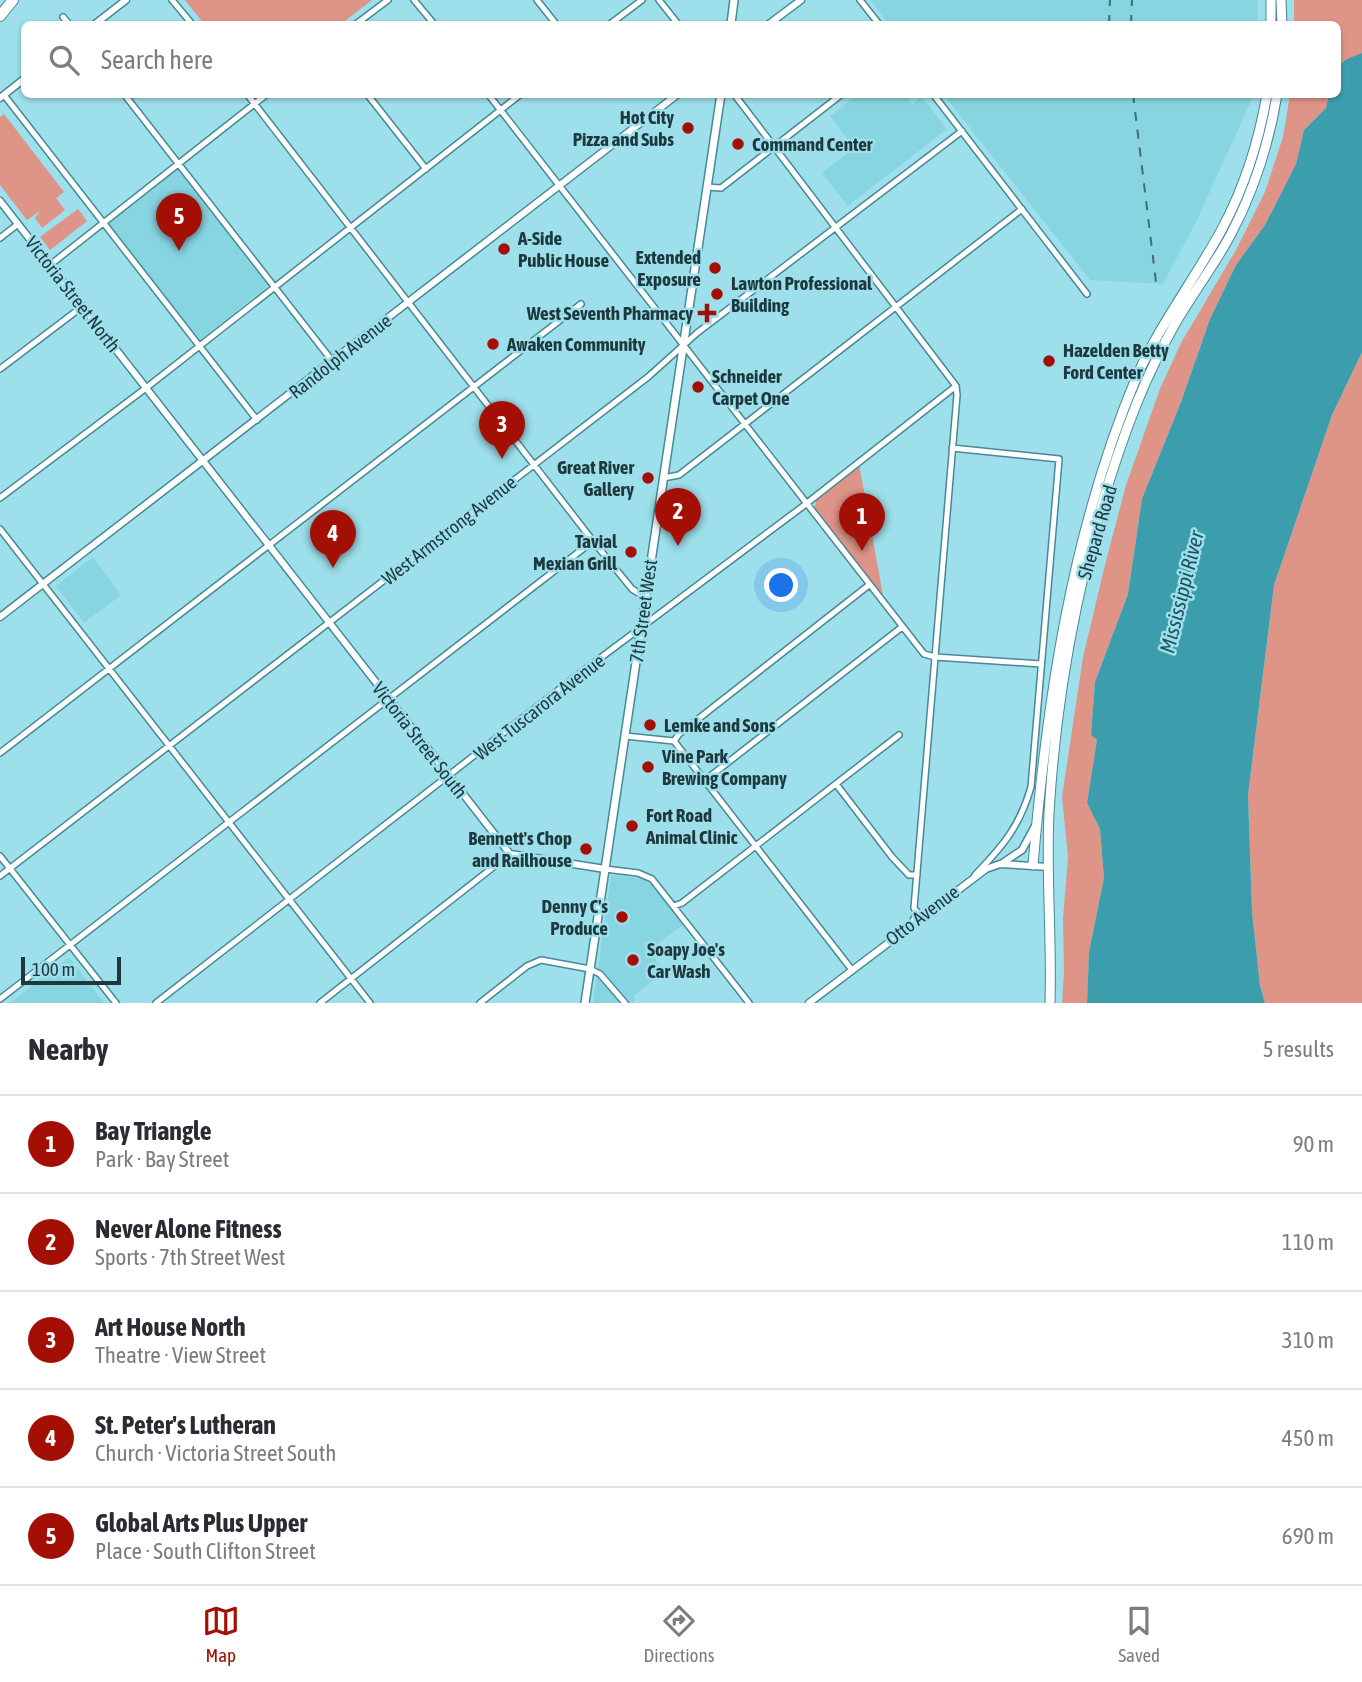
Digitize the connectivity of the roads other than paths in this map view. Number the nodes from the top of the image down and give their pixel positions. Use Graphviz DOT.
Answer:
graph roads {
  1 [pos="13,0"];
  2 [pos="126,0"];
  3 [pos="172,0"];
  4 [pos="388,0"];
  5 [pos="414,0"];
  6 [pos="537,0"];
  7 [pos="642,0"];
  8 [pos="659,0"];
  9 [pos="734,0"];
  10 [pos="801,0"];
  11 [pos="860,0"];
  12 [pos="1271,0"];
  13 [pos="1281,0"];
  14 [pos="0,16"];
  15 [pos="64,17"];
  16 [pos="67,21"];
  17 [pos="99,21"];
  18 [pos="190,21"];
  19 [pos="360,21"];
  20 [pos="432,21"];
  21 [pos="554,21"];
  22 [pos="614,21"];
  23 [pos="676,21"];
  24 [pos="731,21"];
  25 [pos="773,21"];
  26 [pos="877,21"];
  27 [pos="1271,21"];
  28 [pos="1282,21"];
  29 [pos="21,81"];
  30 [pos="2,97"];
  31 [pos="127,98"];
  32 [pos="250,98"];
  33 [pos="263,98"];
  34 [pos="371,98"];
  35 [pos="491,98"];
  36 [pos="516,98"];
  37 [pos="673,98"];
  38 [pos="720,98"];
  39 [pos="737,98"];
  40 [pos="837,98"];
  41 [pos="936,98"];
  42 [pos="1266,98"];
  43 [pos="1276,98"];
  44 [pos="255,105"];
  45 [pos="501,110"];
  46 [pos="962,131"];
  47 [pos="773,148"];
  48 [pos="179,164"];
  49 [pos="426,169"];
  50 [pos="560,186"];
  51 [pos="706,187"];
  52 [pos="0,201"];
  53 [pos="1022,209"];
  54 [pos="104,223"];
  55 [pos="18,224"];
  56 [pos="835,228"];
  57 [pos="351,229"];
  58 [pos="0,238"];
  59 [pos="50,265"];
  60 [pos="275,286"];
  61 [pos="1087,294"];
  62 [pos="409,303"];
  63 [pos="581,304"];
  64 [pos="83,306"];
  65 [pos="897,307"];
  66 [pos="199,346"];
  67 [pos="683,346"];
  68 [pos="333,362"];
  69 [pos="0,369"];
  70 [pos="956,386"];
  71 [pos="475,387"];
  72 [pos="146,388"];
  73 [pos="257,419"];
  74 [pos="745,425"];
  75 [pos="952,448"];
  76 [pos="203,461"];
  77 [pos="534,464"];
  78 [pos="663,478"];
  79 [pos="0,498"];
  80 [pos="807,503"];
  81 [pos="0,529"];
  82 [pos="593,541"];
  83 [pos="269,546"];
  84 [pos="43,584"];
  85 [pos="869,585"];
  86 [pos="645,597"];
  87 [pos="0,617"];
  88 [pos="329,623"];
  89 [pos="902,627"];
  90 [pos="641,628"];
  91 [pos="935,657"];
  92 [pos="1041,664"];
  93 [pos="109,668"];
  94 [pos="388,699"];
  95 [pos="899,734"];
  96 [pos="625,736"];
  97 [pos="674,741"];
  98 [pos="170,747"];
  99 [pos="0,753"];
  100 [pos="449,777"];
  101 [pos="704,781"];
  102 [pos="836,784"];
  103 [pos="1037,821"];
  104 [pos="229,822"];
  105 [pos="755,845"];
  106 [pos="510,854"];
  107 [pos="0,856"];
  108 [pos="1000,864"];
  109 [pos="1033,866"];
  110 [pos="1049,867"];
  111 [pos="10,868"];
  112 [pos="605,869"];
  113 [pos="975,874"];
  114 [pos="917,875"];
  115 [pos="0,876"];
  116 [pos="290,900"];
  117 [pos="674,906"];
  118 [pos="912,923"];
  119 [pos="70,944"];
  120 [pos="590,969"];
  121 [pos="852,970"];
  122 [pos="351,979"];
  123 [pos="0,999"];
  124 [pos="116,1003"];
  125 [pos="156,1003"];
  126 [pos="320,1003"];
  127 [pos="370,1003"];
  128 [pos="480,1003"];
  129 [pos="585,1003"];
  130 [pos="625,1003"];
  131 [pos="749,1003"];
  132 [pos="809,1003"];
  133 [pos="1050,1003"];
  1 -- 14 [label="highway"];
  2 -- 17 [label="street"];
  3 -- 18 [label="street"];
  4 -- 19 [label="street"];
  5 -- 20 [label="street"];
  6 -- 21 [label="street"];
  7 -- 22 [label="street"];
  8 -- 23 [label="street"];
  9 -- 24 [label="main road"];
  10 -- 25 [label="street"];
  11 -- 26 [label="street"];
  12 -- 27 [label="highway"];
  13 -- 28 [label="highway"];
  15 -- 16 [label="street"];
  29 -- 30 [label="street"];
  30 -- 54 [label="street"];
  31 -- 48 [label="street"];
  32 -- 44 [label="street"];
  33 -- 44 [label="street"];
  34 -- 49 [label="street"];
  35 -- 45 [label="street"];
  36 -- 45 [label="street"];
  37 -- 50 [label="street, Randolph Avenue"];
  38 -- 51 [label="main road, 7th Street West"];
  39 -- 47 [label="street"];
  40 -- 47 [label="street"];
  41 -- 46 [label="street"];
  42 -- 103 [label="highway, Shepard Road"];
  43 -- 110 [label="highway, Shepard Road"];
  44 -- 48 [label="street"];
  44 -- 57 [label="street"];
  45 -- 49 [label="street"];
  45 -- 50 [label="street"];
  46 -- 53 [label="street"];
  46 -- 56 [label="street, West Armstrong Avenue"];
  47 -- 51 [label="street"];
  47 -- 56 [label="street"];
  48 -- 54 [label="street"];
  48 -- 60 [label="street"];
  49 -- 57 [label="street"];
  50 -- 62 [label="street, Randolph Avenue"];
  50 -- 67 [label="street"];
  51 -- 67 [label="main road, 7th Street West"];
  52 -- 55 [label="street, Victoria Street North"];
  53 -- 61 [label="street"];
  53 -- 65 [label="street"];
  54 -- 59 [label="street"];
  54 -- 66 [label="street"];
  55 -- 58 [label="street"];
  55 -- 59 [label="street, Victoria Street North"];
  56 -- 65 [label="street"];
  56 -- 67 [label="street, West Armstrong Avenue"];
  57 -- 60 [label="street"];
  57 -- 62 [label="street"];
  59 -- 64 [label="street, Victoria Street North"];
  60 -- 66 [label="street"];
  60 -- 68 [label="street"];
  62 -- 68 [label="street, Randolph Avenue"];
  62 -- 71 [label="street"];
  63 -- 71 [label="street"];
  64 -- 69 [label="street"];
  64 -- 72 [label="street, Victoria Street North"];
  65 -- 70 [label="street"];
  65 -- 74 [label="street"];
  66 -- 72 [label="street"];
  66 -- 73 [label="street"];
  67 -- 74 [label="street"];
  67 -- 77 [label="street, West Armstrong Avenue"];
  67 -- 78 [label="main road, 7th Street West"];
  68 -- 73 [label="street, Randolph Avenue"];
  70 -- 75 [label="street"];
  70 -- 80 [label="street, West Tuscarora Avenue"];
  71 -- 77 [label="street"];
  71 -- 83 [label="street"];
  72 -- 76 [label="street, Victoria Street South"];
  72 -- 79 [label="street"];
  73 -- 76 [label="street, Randolph Avenue"];
  74 -- 78 [label="street"];
  74 -- 80 [label="street"];
  75 -- 91 [label="street"];
  75 -- 92 [label="street"];
  76 -- 83 [label="street, Victoria Street South"];
  76 -- 84 [label="street, Randolph Avenue"];
  77 -- 82 [label="street"];
  77 -- 88 [label="street, West Armstrong Avenue"];
  78 -- 86 [label="main road, 7th Street West"];
  80 -- 85 [label="street"];
  80 -- 90 [label="street, West Tuscarora Avenue"];
  81 -- 84 [label="street"];
  82 -- 86 [label="street"];
  82 -- 94 [label="street"];
  83 -- 88 [label="street, Victoria Street South"];
  83 -- 93 [label="street"];
  84 -- 87 [label="street, Randolph Avenue"];
  84 -- 93 [label="street"];
  85 -- 89 [label="street"];
  85 -- 97 [label="street"];
  86 -- 90 [label="main road, 7th Street West"];
  88 -- 94 [label="street, Victoria Street South"];
  88 -- 98 [label="street, West Armstrong Avenue"];
  89 -- 91 [label="street"];
  89 -- 101 [label="street"];
  90 -- 96 [label="main road, 7th Street West"];
  90 -- 100 [label="street, West Tuscarora Avenue"];
  91 -- 92 [label="street"];
  91 -- 114 [label="street"];
  92 -- 113 [label="street"];
  93 -- 98 [label="street"];
  93 -- 99 [label="street"];
  94 -- 100 [label="street, Victoria Street South"];
  94 -- 104 [label="street"];
  95 -- 102 [label="street"];
  96 -- 97 [label="street"];
  96 -- 112 [label="main road, 7th Street West"];
  97 -- 101 [label="street"];
  98 -- 104 [label="street"];
  98 -- 111 [label="street, West Armstrong Avenue"];
  100 -- 106 [label="street, Victoria Street South"];
  100 -- 116 [label="street, West Tuscarora Avenue"];
  101 -- 105 [label="street"];
  102 -- 105 [label="street"];
  102 -- 114 [label="street"];
  103 -- 108 [label="street"];
  103 -- 109 [label="highway, Shepard Road"];
  104 -- 116 [label="street"];
  104 -- 119 [label="street"];
  105 -- 117 [label="street"];
  105 -- 121 [label="street"];
  106 -- 112 [label="street"];
  106 -- 122 [label="street"];
  107 -- 111 [label="street"];
  108 -- 109 [label="street, Otto Avenue"];
  108 -- 113 [label="street, Otto Avenue"];
  109 -- 110 [label="street, Otto Avenue"];
  110 -- 133 [label="highway, Shepard Road"];
  111 -- 115 [label="street, West Armstrong Avenue"];
  111 -- 119 [label="street"];
  112 -- 117 [label="street"];
  112 -- 120 [label="main road, 7th Street West"];
  113 -- 118 [label="street, Otto Avenue"];
  114 -- 118 [label="street"];
  116 -- 122 [label="street"];
  116 -- 125 [label="street, West Tuscarora Avenue"];
  117 -- 131 [label="street"];
  118 -- 121 [label="street, Otto Avenue"];
  119 -- 123 [label="street"];
  119 -- 124 [label="street"];
  120 -- 128 [label="street"];
  120 -- 129 [label="main road, 7th Street West"];
  120 -- 130 [label="street"];
  121 -- 132 [label="street, Otto Avenue"];
  122 -- 126 [label="street"];
  122 -- 127 [label="street"];
}
